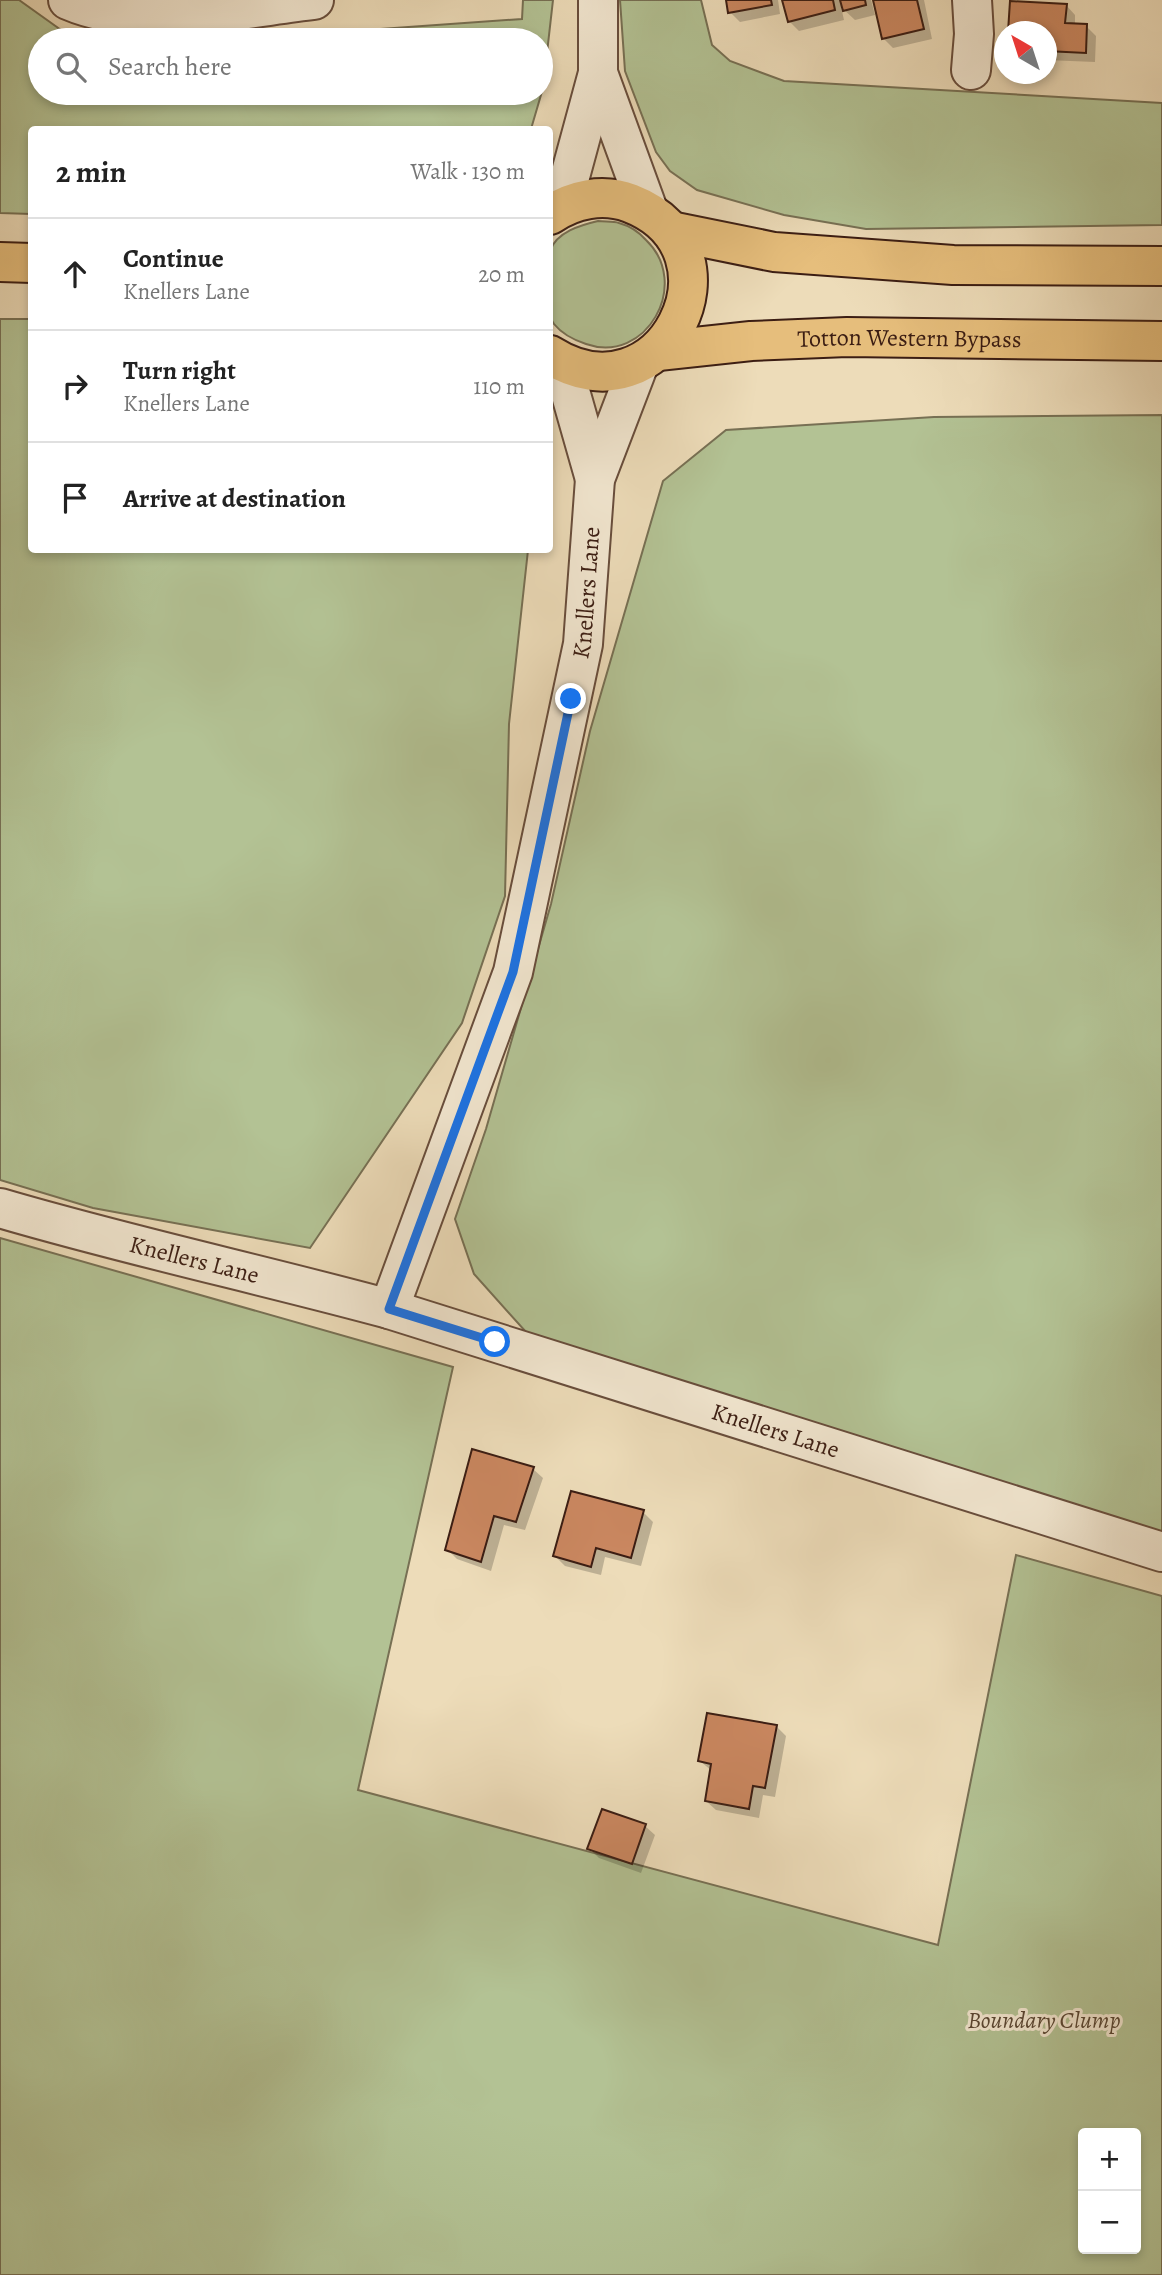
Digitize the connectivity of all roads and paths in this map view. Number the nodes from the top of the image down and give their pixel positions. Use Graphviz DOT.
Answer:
graph roads {
  1 [pos="68,0"];
  2 [pos="314,0"];
  3 [pos="598,0"];
  4 [pos="972,0"];
  5 [pos="971,70"];
  6 [pos="598,73"];
  7 [pos="556,210"];
  8 [pos="659,221"];
  9 [pos="0,262"];
  10 [pos="28,263"];
  11 [pos="1162,266"];
  12 [pos="1162,341"];
  13 [pos="648,357"];
  14 [pos="556,359"];
  15 [pos="595,479"];
  16 [pos="0,1208"];
  17 [pos="389,1309"];
  18 [pos="1162,1552"];
  1 -- 2 [label="street"];
  3 -- 6 [label="street"];
  4 -- 5 [label="street"];
  6 -- 7 [label="street"];
  6 -- 8 [label="street"];
  7 -- 8 [label="main road"];
  8 -- 11 [label="main road"];
  8 -- 13 [label="main road"];
  9 -- 10 [label="main road"];
  12 -- 13 [label="main road, Totton Western Bypass"];
  13 -- 14 [label="main road, Totton Western Bypass"];
  13 -- 15 [label="street, Knellers Lane"];
  14 -- 15 [label="street, Knellers Lane"];
  15 -- 17 [label="street, Knellers Lane"];
  16 -- 17 [label="street, Knellers Lane"];
  17 -- 18 [label="street, Knellers Lane"];
}
